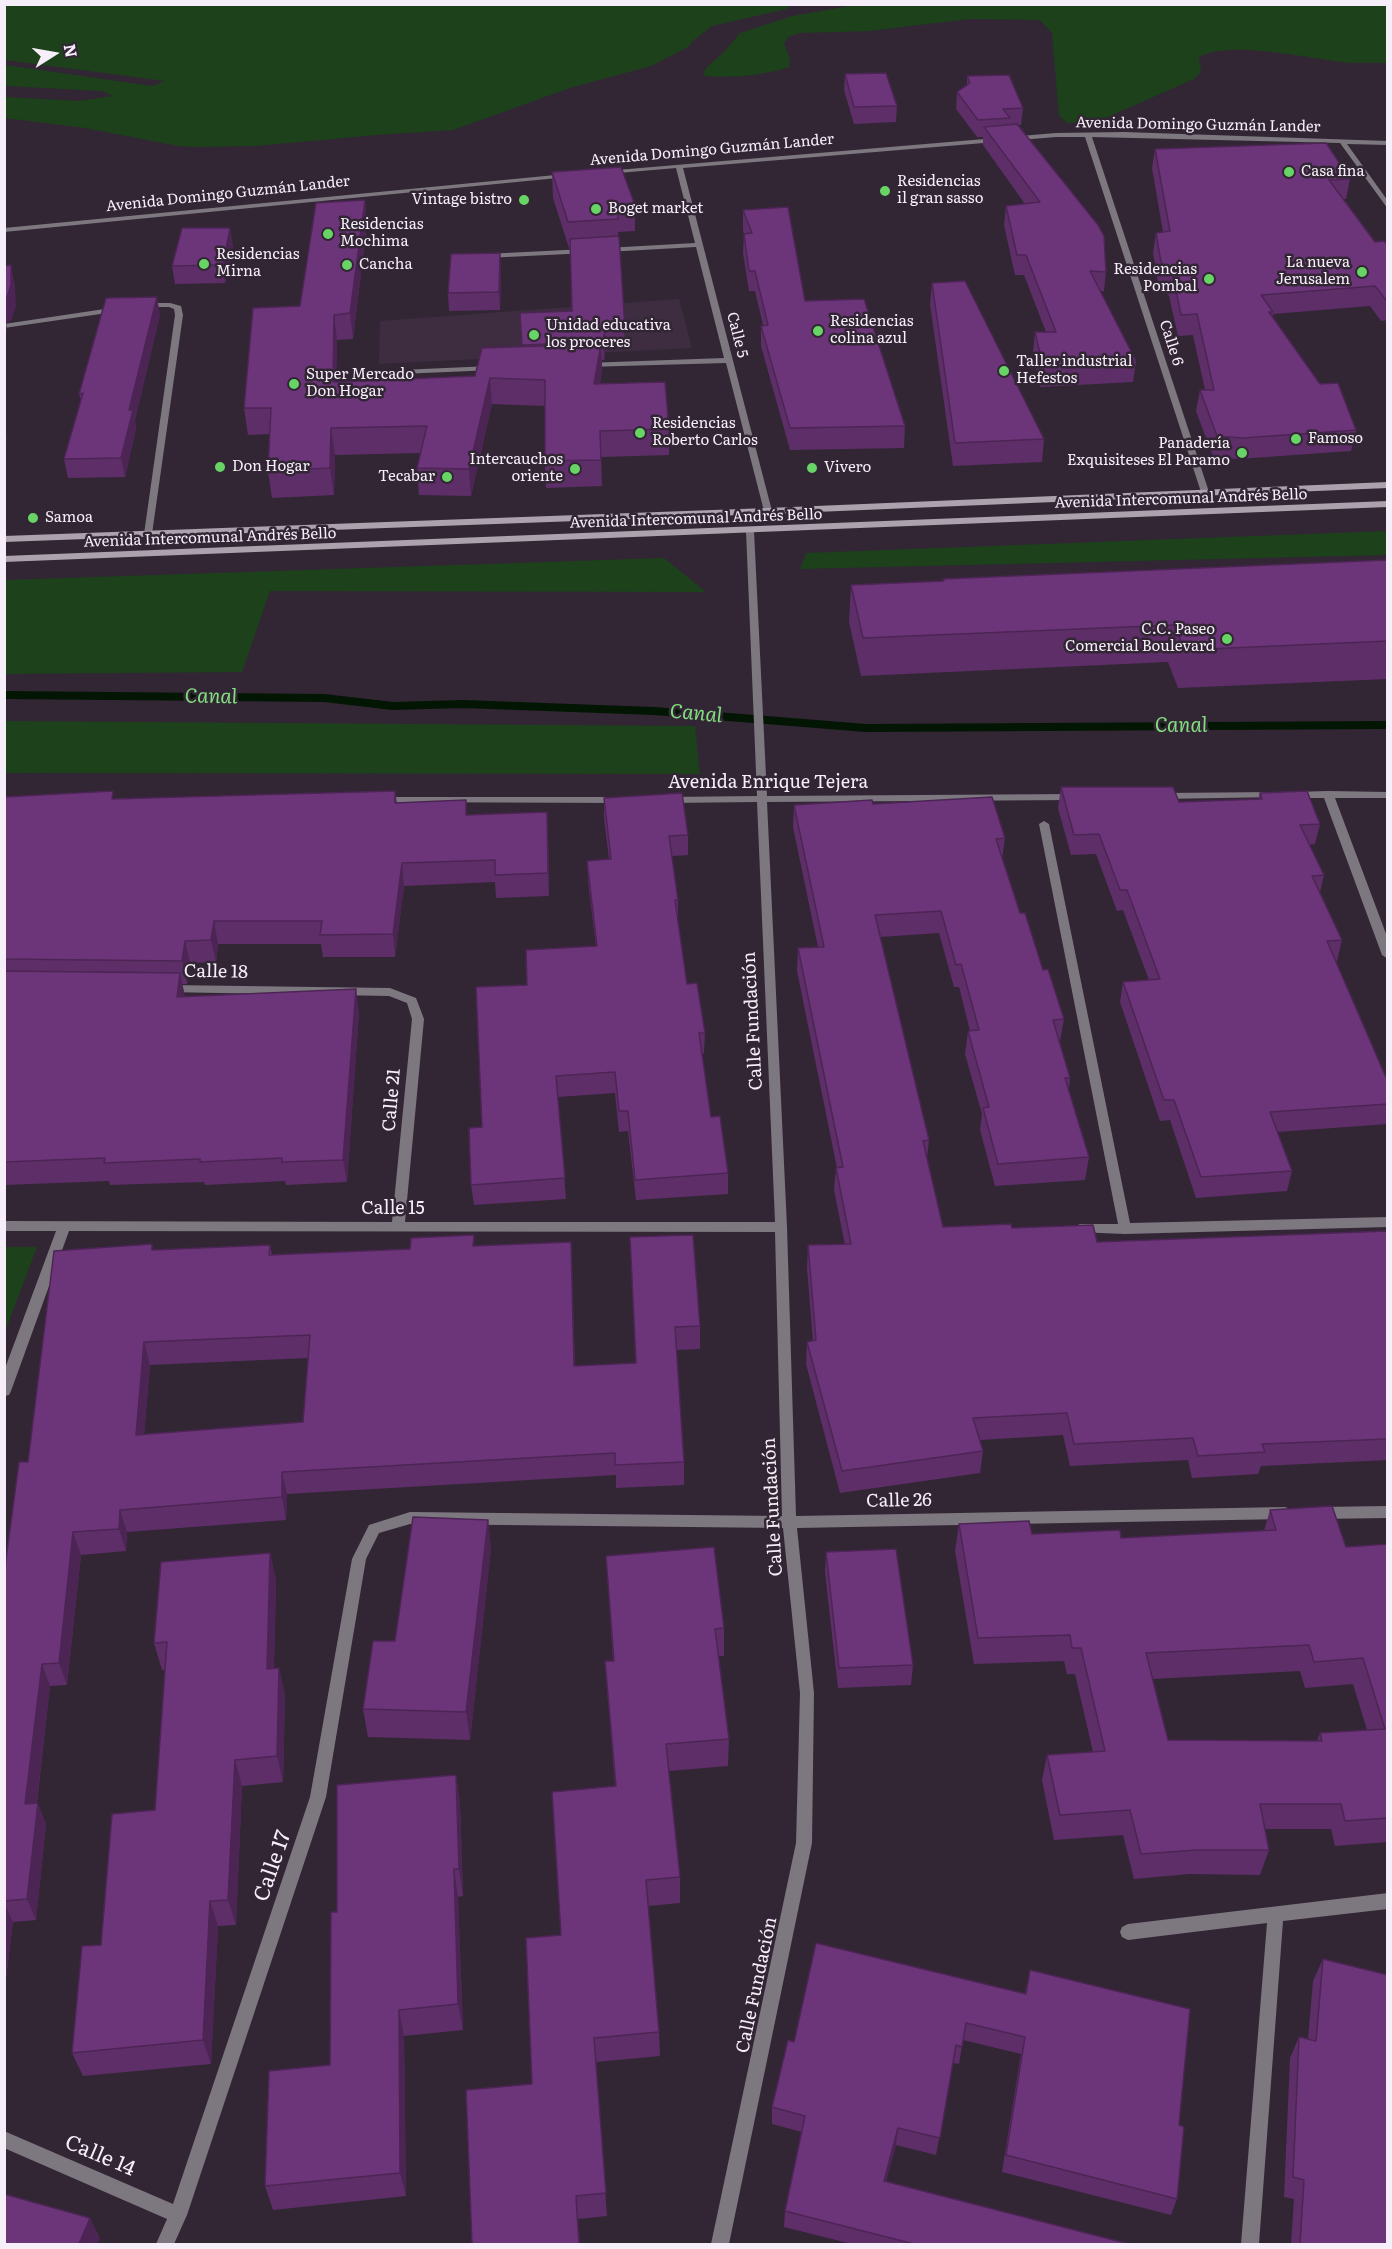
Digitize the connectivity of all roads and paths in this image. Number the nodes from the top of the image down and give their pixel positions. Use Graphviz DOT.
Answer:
graph roads {
  1 [pos="1089,134"];
  2 [pos="1342,142"];
  3 [pos="1388,142"];
  4 [pos="679,166"];
  5 [pos="597,173"];
  6 [pos="573,175"];
  7 [pos="1388,207"];
  8 [pos="4,230"];
  9 [pos="700,245"];
  10 [pos="481,257"];
  11 [pos="4,326"];
  12 [pos="729,360"];
  13 [pos="576,365"];
  14 [pos="506,368"];
  15 [pos="400,372"];
  16 [pos="1388,485"];
  17 [pos="1206,492"];
  18 [pos="1388,504"];
  19 [pos="768,511"];
  20 [pos="750,531"];
  21 [pos="148,534"];
  22 [pos="4,539"];
  23 [pos="4,559"];
  24 [pos="1328,794"];
  25 [pos="1388,795"];
  26 [pos="1149,796"];
  27 [pos="1089,797"];
  28 [pos="367,800"];
  29 [pos="630,800"];
  30 [pos="654,800"];
  31 [pos="762,800"];
  32 [pos="1044,824"];
  33 [pos="1388,955"];
  34 [pos="156,989"];
  35 [pos="390,992"];
  36 [pos="1388,1222"];
  37 [pos="4,1226"];
  38 [pos="64,1227"];
  39 [pos="398,1227"];
  40 [pos="780,1227"];
  41 [pos="1072,1229"];
  42 [pos="1125,1229"];
  43 [pos="4,1391"];
  44 [pos="1388,1512"];
  45 [pos="410,1518"];
  46 [pos="789,1522"];
  47 [pos="1388,1901"];
  48 [pos="1276,1913"];
  49 [pos="1128,1932"];
  50 [pos="4,2139"];
  51 [pos="178,2215"];
  52 [pos="165,2244"];
  53 [pos="720,2244"];
  54 [pos="1250,2244"];
  1 -- 2 [label="street, Avenida Domingo Guzmán Lander"];
  1 -- 4 [label="street, Avenida Domingo Guzmán Lander"];
  1 -- 17 [label="street, Calle 6"];
  2 -- 3 [label="street, Avenida Domingo Guzmán Lander"];
  2 -- 7 [label="street"];
  4 -- 5 [label="street, Avenida Domingo Guzmán Lander"];
  4 -- 9 [label="street, Calle 5"];
  6 -- 8 [label="street, Avenida Domingo Guzmán Lander"];
  9 -- 10 [label="street"];
  9 -- 12 [label="street, Calle 5"];
  11 -- 21 [label="street"];
  12 -- 13 [label="street"];
  12 -- 19 [label="street, Calle 5"];
  14 -- 15 [label="street"];
  16 -- 17 [label="main road, Avenida Intercomunal Andrés Bello"];
  17 -- 19 [label="main road, Avenida Intercomunal Andrés Bello"];
  18 -- 20 [label="main road, Avenida Intercomunal Andrés Bello"];
  19 -- 21 [label="main road, Avenida Intercomunal Andrés Bello"];
  20 -- 23 [label="main road, Avenida Intercomunal Andrés Bello"];
  20 -- 31 [label="street, Calle Fundación"];
  21 -- 22 [label="main road, Avenida Intercomunal Andrés Bello"];
  24 -- 25 [label="street"];
  24 -- 26 [label="street"];
  24 -- 33 [label="street"];
  27 -- 31 [label="street, Avenida Enrique Tejera"];
  28 -- 29 [label="street"];
  30 -- 31 [label="street, Avenida Enrique Tejera"];
  31 -- 40 [label="street, Calle Fundación"];
  32 -- 42 [label="street"];
  34 -- 35 [label="street, Calle 18"];
  35 -- 39 [label="street, Calle 21"];
  36 -- 42 [label="street"];
  37 -- 38 [label="street, Calle 15"];
  38 -- 39 [label="street, Calle 15"];
  38 -- 43 [label="street"];
  39 -- 40 [label="street, Calle 15"];
  40 -- 46 [label="street, Calle Fundación"];
  41 -- 42 [label="street"];
  44 -- 46 [label="street, Calle 26"];
  45 -- 46 [label="street, Calle 26"];
  45 -- 51 [label="street, Calle 17"];
  46 -- 53 [label="street, Calle Fundación"];
  47 -- 48 [label="street"];
  48 -- 49 [label="street"];
  48 -- 54 [label="street"];
  50 -- 51 [label="street, Calle 14"];
  51 -- 52 [label="street, Calle 17"];
}
